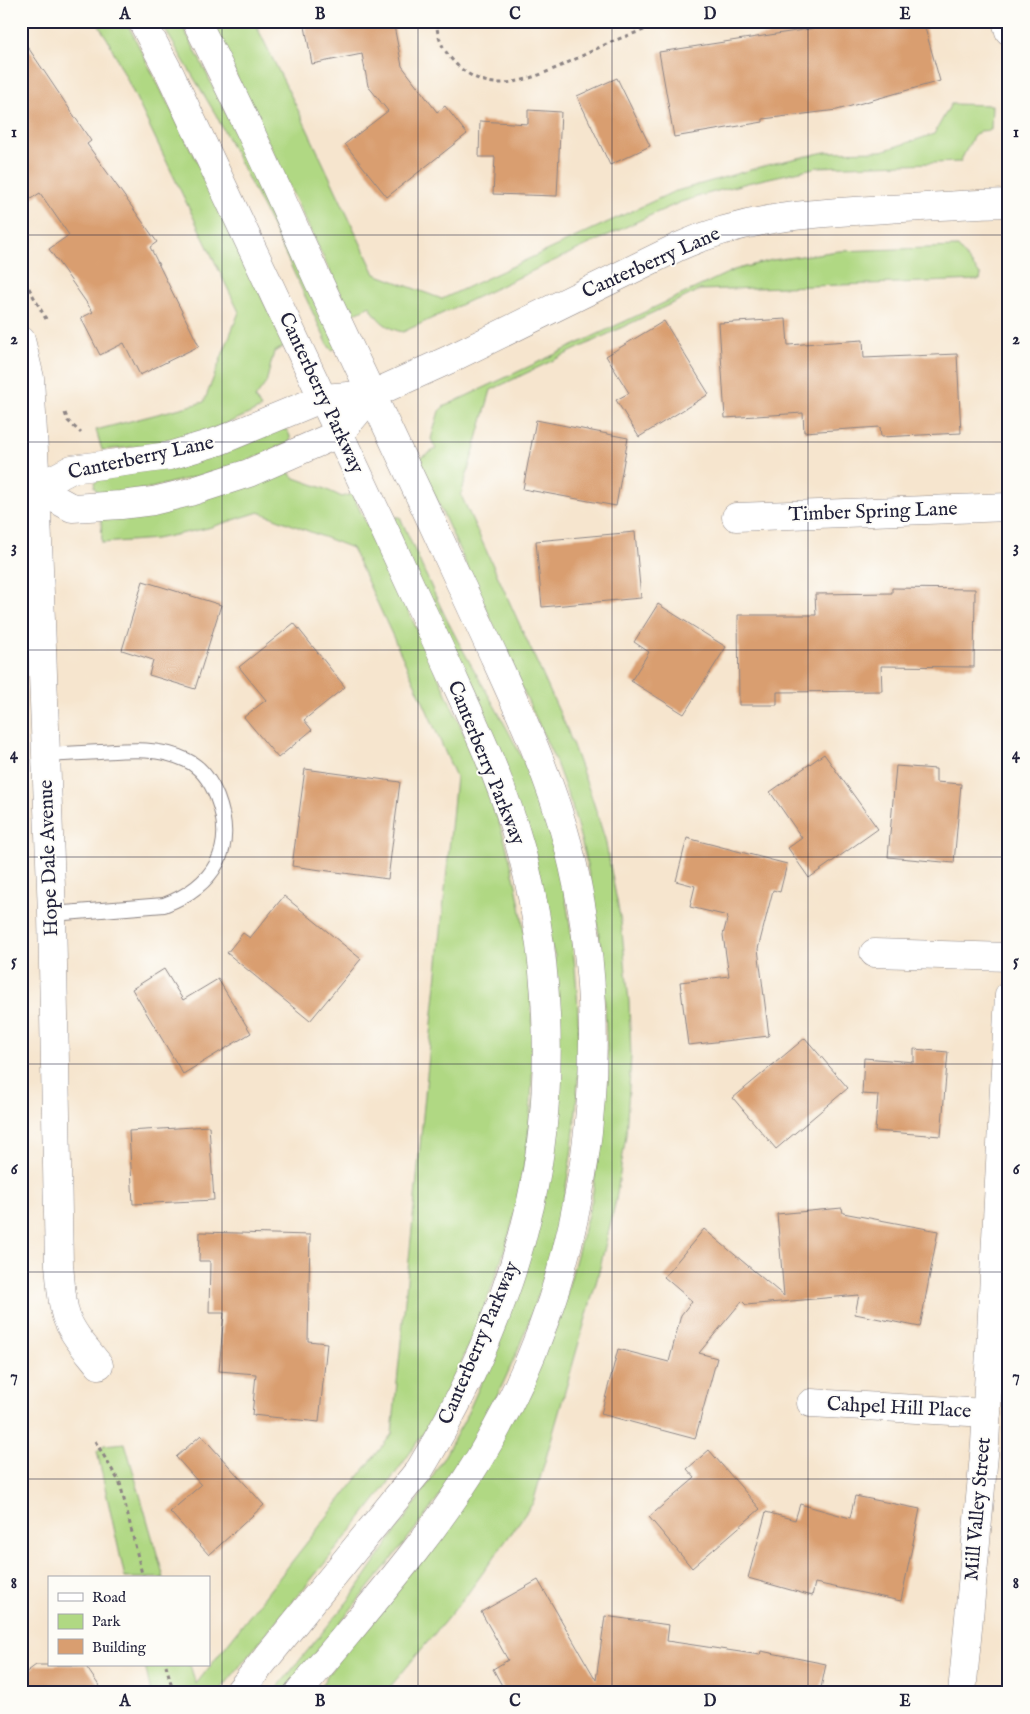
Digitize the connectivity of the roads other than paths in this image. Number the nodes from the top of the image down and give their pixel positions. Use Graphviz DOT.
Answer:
graph roads {
  1 [pos="142,21"];
  2 [pos="196,21"];
  3 [pos="1006,21"];
  4 [pos="1009,31"];
  5 [pos="1009,203"];
  6 [pos="21,340"];
  7 [pos="373,394"];
  8 [pos="323,398"];
  9 [pos="340,433"];
  10 [pos="36,488"];
  11 [pos="1009,507"];
  12 [pos="736,517"];
  13 [pos="46,755"];
  14 [pos="52,914"];
  15 [pos="874,953"];
  16 [pos="1009,957"];
  17 [pos="1009,995"];
  18 [pos="99,1365"];
  19 [pos="811,1403"];
  20 [pos="986,1413"];
  21 [pos="238,1693"];
  22 [pos="298,1693"];
  23 [pos="962,1693"];
  1 -- 8 [label="street, Canterberry Parkway"];
  2 -- 7 [label="street"];
  3 -- 4 [label="street"];
  5 -- 7 [label="street, Canterberry Lane"];
  6 -- 10 [label="street, Hope Dale Avenue"];
  7 -- 8 [label="street, Canterberry Lane"];
  7 -- 9 [label="street, Canterberry Lane"];
  7 -- 22 [label="street"];
  8 -- 9 [label="street, Canterberry Parkway"];
  8 -- 10 [label="street, Canterberry Lane"];
  9 -- 10 [label="street, Canterberry Lane"];
  9 -- 21 [label="street, Canterberry Parkway"];
  10 -- 13 [label="street, Hope Dale Avenue"];
  11 -- 12 [label="street, Timber Spring Lane"];
  13 -- 14 [label="street, Hope Dale Avenue"];
  13 -- 14 [label="lane"];
  14 -- 18 [label="street, Hope Dale Avenue"];
  15 -- 16 [label="street"];
  17 -- 20 [label="street, Mill Valley Street"];
  19 -- 20 [label="street, Cahpel Hill Place"];
  20 -- 23 [label="street, Mill Valley Street"];
}
